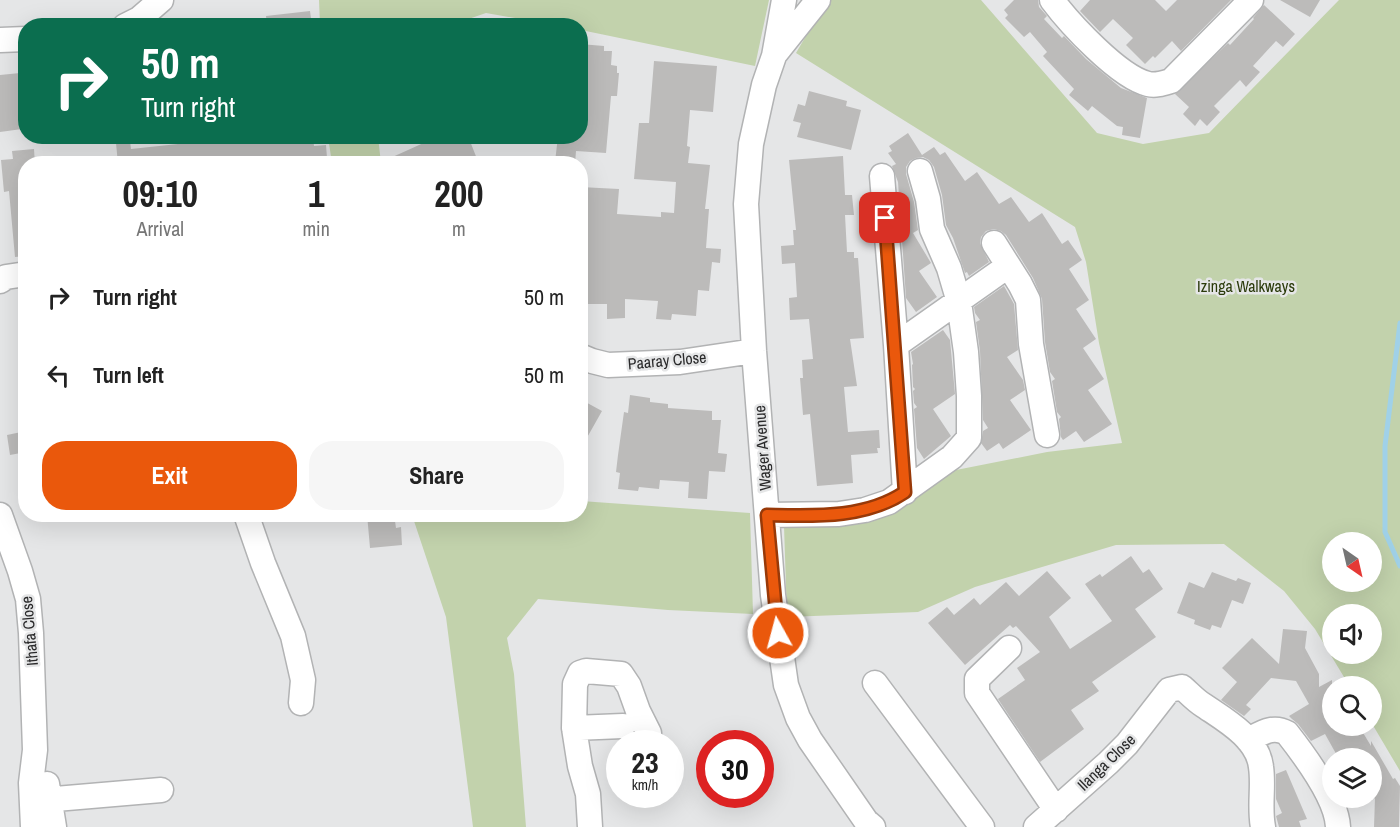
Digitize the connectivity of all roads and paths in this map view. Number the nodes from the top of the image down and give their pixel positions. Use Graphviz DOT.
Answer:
graph roads {
  1 [pos="161,0"];
  2 [pos="784,0"];
  3 [pos="818,0"];
  4 [pos="1052,0"];
  5 [pos="1251,0"];
  6 [pos="140,18"];
  7 [pos="18,39"];
  8 [pos="0,40"];
  9 [pos="774,56"];
  10 [pos="920,171"];
  11 [pos="882,176"];
  12 [pos="994,243"];
  13 [pos="1008,266"];
  14 [pos="959,302"];
  15 [pos="896,345"];
  16 [pos="754,351"];
  17 [pos="588,359"];
  18 [pos="1047,435"];
  19 [pos="905,492"];
  20 [pos="0,515"];
  21 [pos="767,515"];
  22 [pos="249,522"];
  23 [pos="1009,648"];
  24 [pos="875,683"];
  25 [pos="301,703"];
  26 [pos="623,726"];
  27 [pos="574,728"];
  28 [pos="648,730"];
  29 [pos="1248,740"];
  30 [pos="161,790"];
  31 [pos="41,800"];
  32 [pos="1056,810"];
  33 [pos="869,825"];
  34 [pos="33,827"];
  35 [pos="54,827"];
  36 [pos="590,827"];
  37 [pos="982,827"];
  38 [pos="1036,827"];
  39 [pos="1263,827"];
  40 [pos="1338,827"];
  1 -- 6 [label="street"];
  2 -- 9 [label="street, Wager Avenue"];
  3 -- 9 [label="street, Wager Avenue"];
  4 -- 5 [label="street"];
  7 -- 8 [label="street"];
  9 -- 16 [label="street, Wager Avenue"];
  10 -- 14 [label="street"];
  11 -- 15 [label="street"];
  12 -- 13 [label="street"];
  13 -- 14 [label="street"];
  13 -- 18 [label="street"];
  14 -- 15 [label="street"];
  14 -- 19 [label="street"];
  15 -- 19 [label="street"];
  16 -- 17 [label="street, Paaray Close"];
  16 -- 21 [label="street, Wager Avenue"];
  19 -- 21 [label="street"];
  20 -- 31 [label="street, Ithafa Close"];
  21 -- 33 [label="street, Wager Avenue"];
  22 -- 25 [label="street"];
  23 -- 32 [label="street"];
  24 -- 37 [label="street"];
  26 -- 27 [label="street"];
  27 -- 28 [label="street"];
  27 -- 36 [label="street"];
  29 -- 32 [label="street, Ilanga Close"];
  29 -- 39 [label="street"];
  29 -- 40 [label="street"];
  30 -- 31 [label="street"];
  31 -- 34 [label="street, Ithafa Close"];
  31 -- 35 [label="street, Ithafa Close"];
  32 -- 38 [label="street, Ilanga Close"];
}
